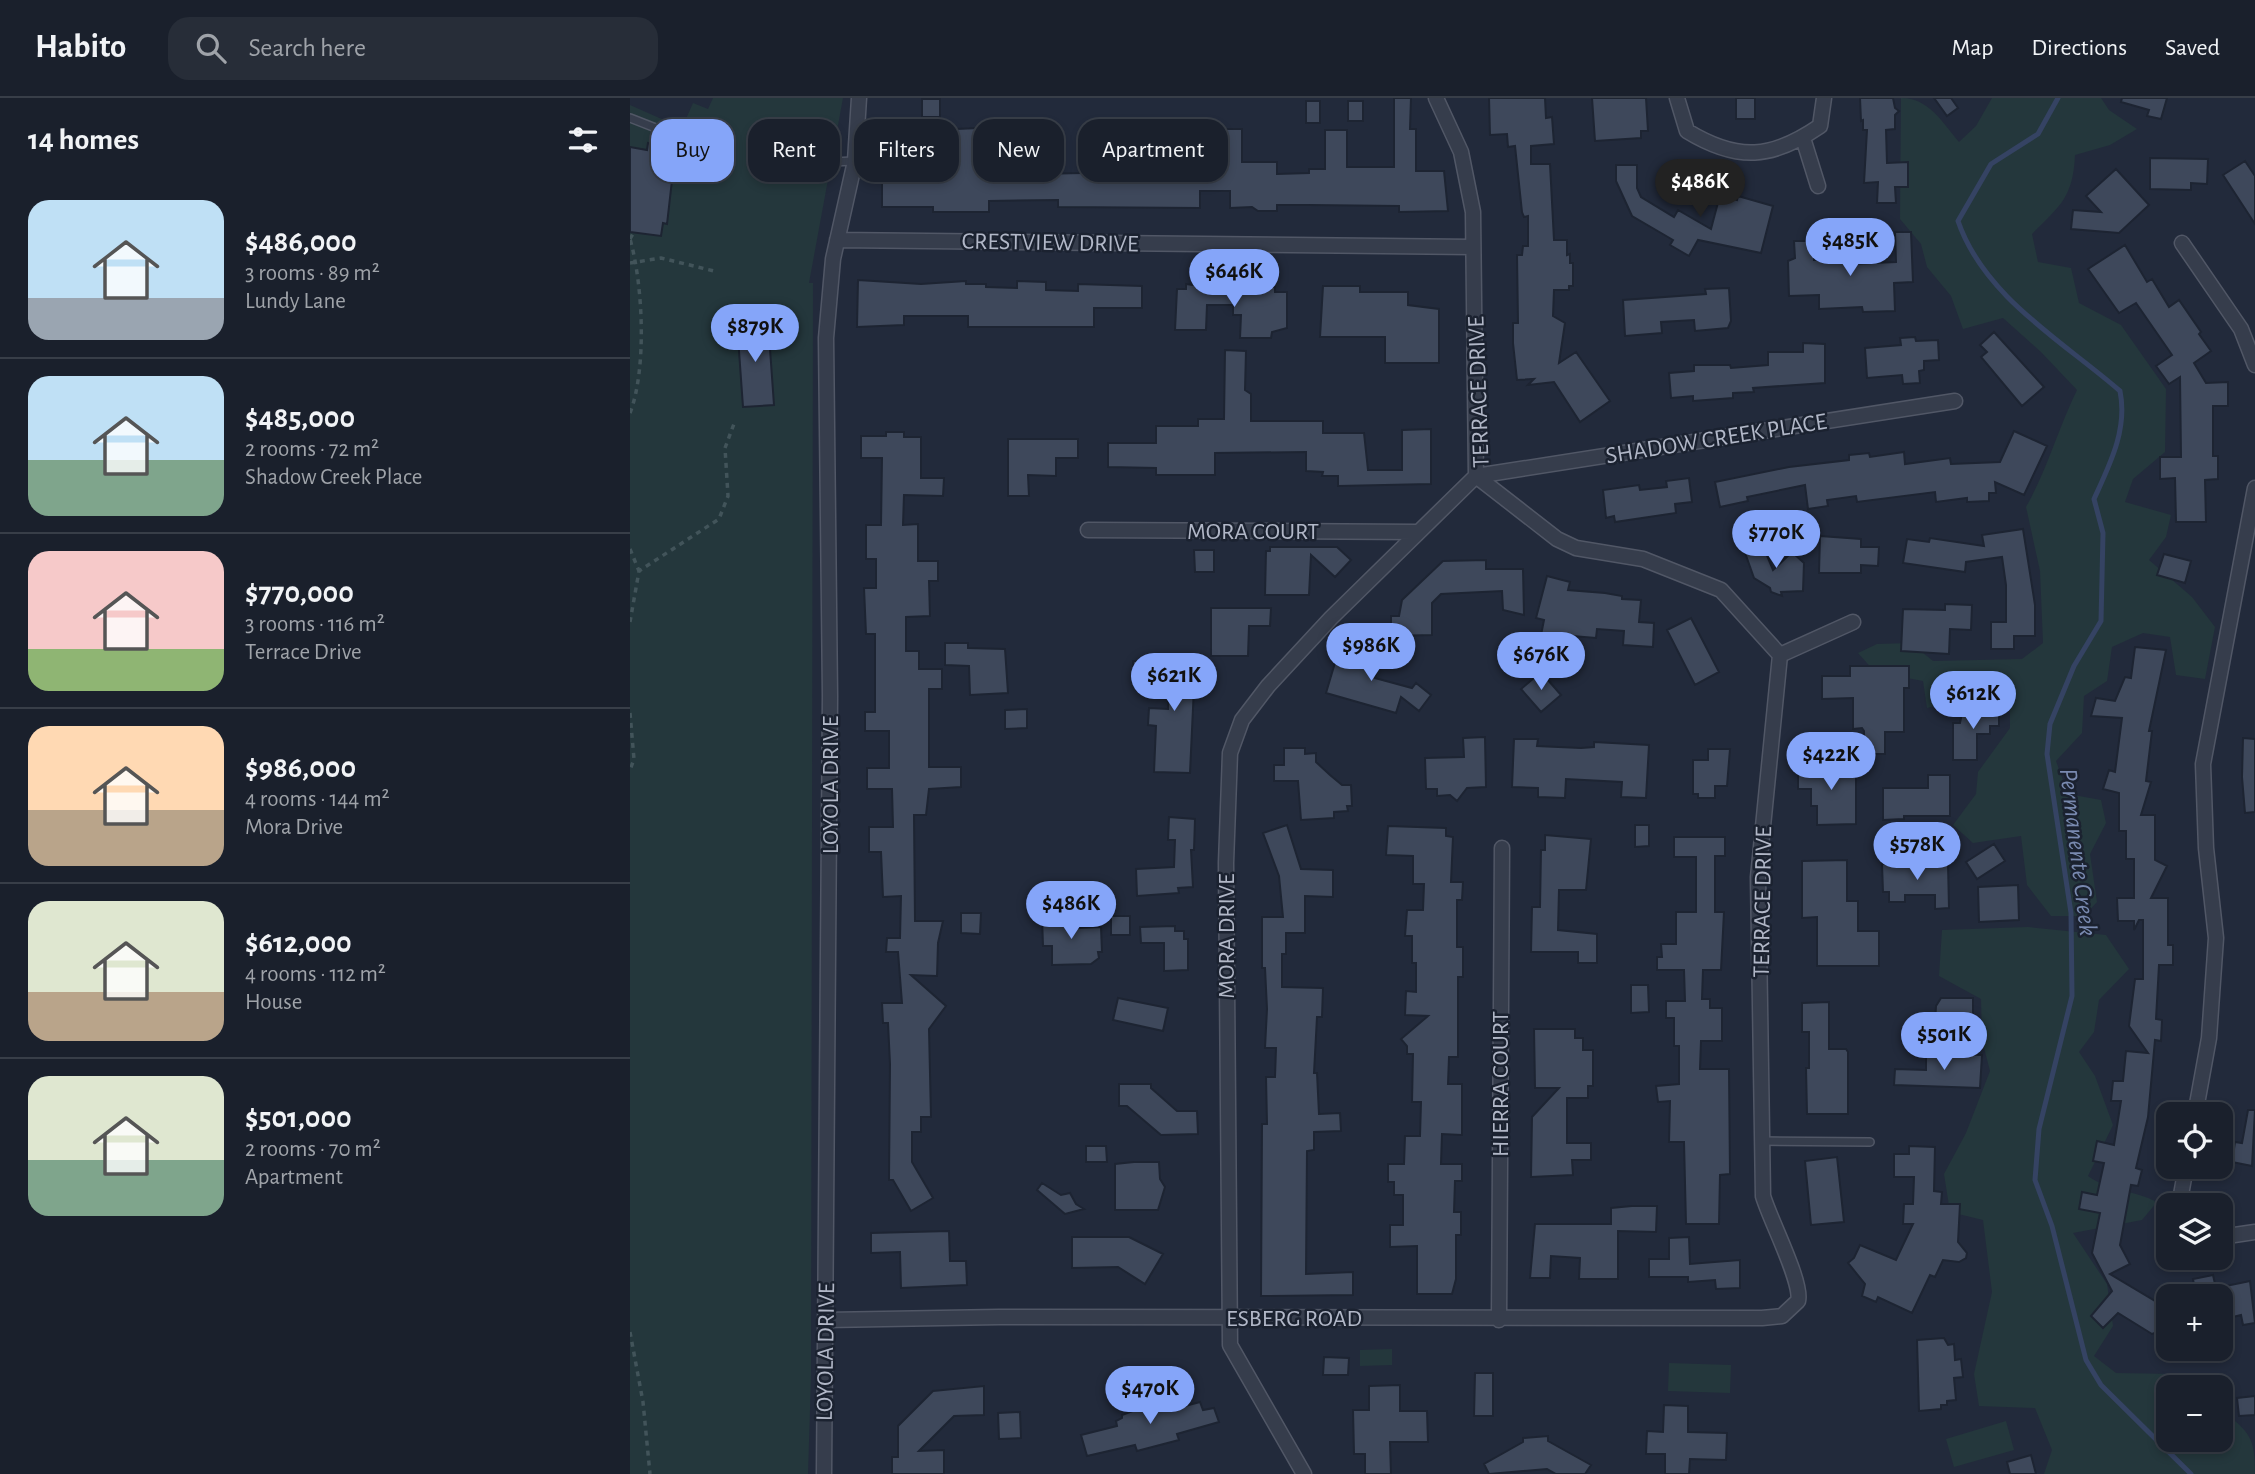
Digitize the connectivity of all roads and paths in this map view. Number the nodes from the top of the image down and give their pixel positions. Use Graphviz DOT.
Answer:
graph roads {
  1 [pos="859,98"];
  2 [pos="1436,98"];
  3 [pos="1677,98"];
  4 [pos="1824,98"];
  5 [pos="630,118"];
  6 [pos="858,119"];
  7 [pos="651,126"];
  8 [pos="1803,138"];
  9 [pos="854,164"];
  10 [pos="1818,186"];
  11 [pos="634,232"];
  12 [pos="630,239"];
  13 [pos="837,240"];
  14 [pos="2182,243"];
  15 [pos="1473,247"];
  16 [pos="632,263"];
  17 [pos="714,271"];
  18 [pos="2255,365"];
  19 [pos="1955,401"];
  20 [pos="630,413"];
  21 [pos="735,421"];
  22 [pos="1476,476"];
  23 [pos="2255,488"];
  24 [pos="2252,523"];
  25 [pos="1088,530"];
  26 [pos="1417,532"];
  27 [pos="630,549"];
  28 [pos="639,570"];
  29 [pos="630,622"];
  30 [pos="1853,622"];
  31 [pos="1780,655"];
  32 [pos="630,713"];
  33 [pos="630,770"];
  34 [pos="1502,848"];
  35 [pos="2197,1102"];
  36 [pos="1762,1141"];
  37 [pos="1870,1142"];
  38 [pos="2255,1232"];
  39 [pos="2233,1235"];
  40 [pos="1230,1318"];
  41 [pos="1762,1318"];
  42 [pos="826,1320"];
  43 [pos="1499,1320"];
  44 [pos="630,1332"];
  45 [pos="650,1474"];
  46 [pos="824,1474"];
  47 [pos="1304,1474"];
  1 -- 6 [label="street, LOYOLA DRIVE"];
  2 -- 15 [label="street, TERRACE DRIVE"];
  3 -- 8 [label="street"];
  4 -- 8 [label="street"];
  5 -- 7 [label="lane"];
  8 -- 10 [label="street"];
  9 -- 13 [label="street, LOYOLA DRIVE"];
  11 -- 12 [label="path"];
  12 -- 16 [label="path"];
  13 -- 15 [label="street, CRESTVIEW DRIVE"];
  13 -- 42 [label="street, LOYOLA DRIVE"];
  14 -- 18 [label="street"];
  15 -- 22 [label="street, TERRACE DRIVE"];
  16 -- 17 [label="path"];
  16 -- 20 [label="path"];
  19 -- 22 [label="street, SHADOW CREEK PLACE"];
  21 -- 28 [label="path"];
  22 -- 26 [label="street, MORA DRIVE"];
  22 -- 31 [label="street, TERRACE DRIVE"];
  23 -- 24 [label="street"];
  24 -- 35 [label="street"];
  25 -- 26 [label="street, MORA COURT"];
  26 -- 40 [label="street, MORA DRIVE"];
  27 -- 28 [label="path"];
  28 -- 29 [label="path"];
  30 -- 31 [label="street"];
  31 -- 36 [label="street, TERRACE DRIVE"];
  32 -- 33 [label="path"];
  34 -- 43 [label="street, HIERRA COURT"];
  36 -- 37 [label="lane"];
  36 -- 41 [label="street, TERRACE DRIVE"];
  38 -- 39 [label="street"];
  40 -- 42 [label="street, ESBERG ROAD"];
  40 -- 43 [label="street, ESBERG ROAD"];
  40 -- 47 [label="street, MORA DRIVE"];
  41 -- 43 [label="street, ESBERG ROAD"];
  42 -- 46 [label="street, LOYOLA DRIVE"];
  44 -- 45 [label="path"];
}
